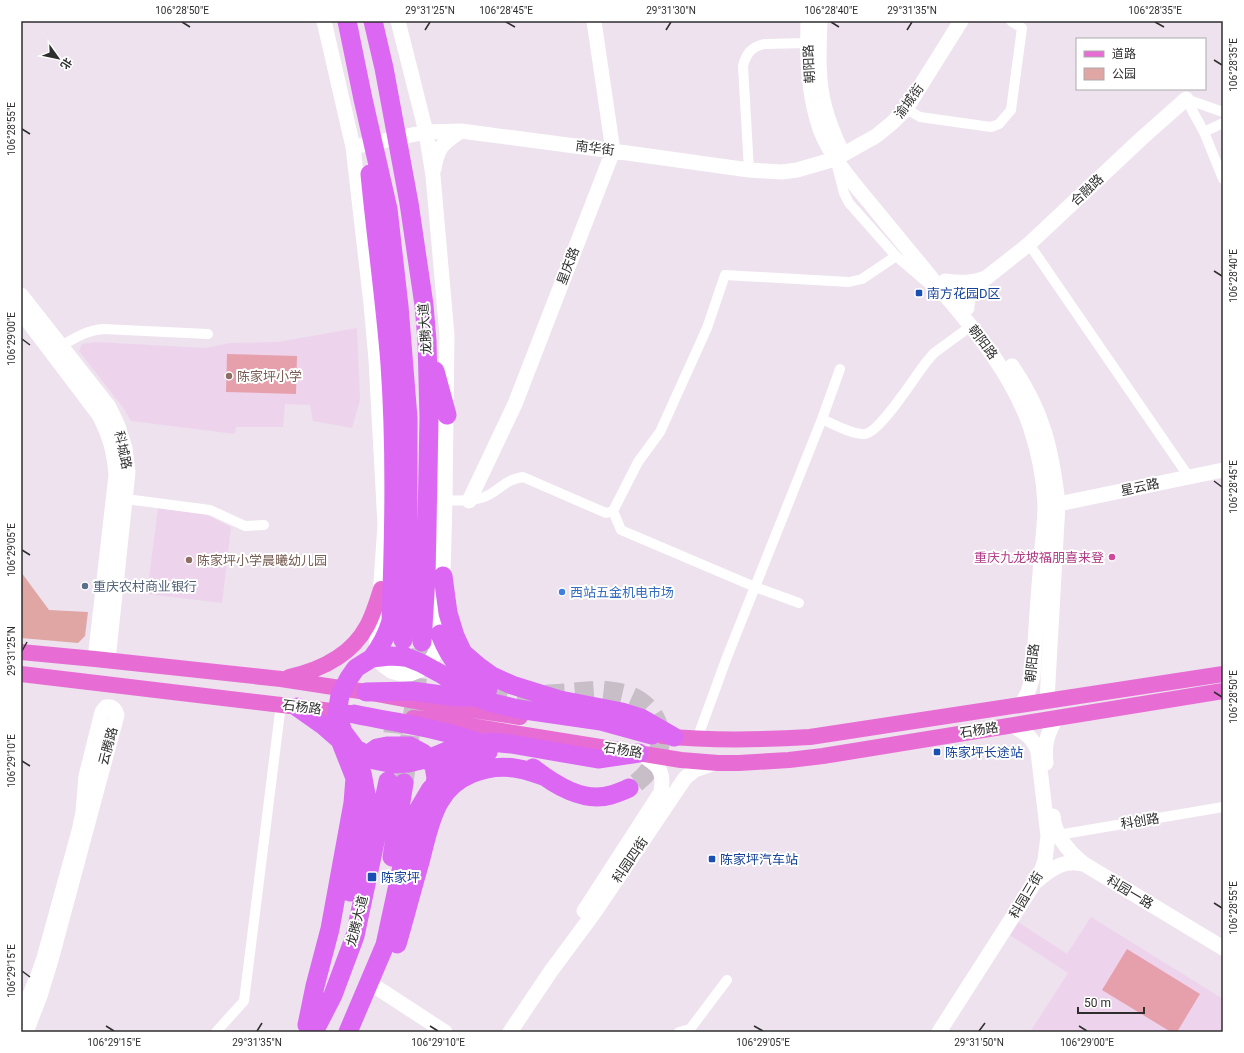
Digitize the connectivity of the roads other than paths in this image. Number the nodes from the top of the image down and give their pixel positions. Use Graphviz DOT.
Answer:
graph roads {
  1 [pos="324,21"];
  2 [pos="346,21"];
  3 [pos="373,21"];
  4 [pos="398,21"];
  5 [pos="594,21"];
  6 [pos="808,21"];
  7 [pos="820,21"];
  8 [pos="961,21"];
  9 [pos="1011,21"];
  10 [pos="807,43"];
  11 [pos="1186,99"];
  12 [pos="906,109"];
  13 [pos="1223,112"];
  14 [pos="1223,123"];
  15 [pos="461,131"];
  16 [pos="426,132"];
  17 [pos="1204,132"];
  18 [pos="353,147"];
  19 [pos="613,151"];
  20 [pos="839,157"];
  21 [pos="749,170"];
  22 [pos="433,176"];
  23 [pos="1223,179"];
  24 [pos="381,211"];
  25 [pos="1029,244"];
  26 [pos="896,256"];
  27 [pos="945,281"];
  28 [pos="979,282"];
  29 [pos="21,295"];
  30 [pos="952,302"];
  31 [pos="967,308"];
  32 [pos="21,312"];
  33 [pos="971,326"];
  34 [pos="208,334"];
  35 [pos="427,341"];
  36 [pos="61,346"];
  37 [pos="383,361"];
  38 [pos="840,369"];
  39 [pos="447,415"];
  40 [pos="822,419"];
  41 [pos="1223,470"];
  42 [pos="1188,477"];
  43 [pos="126,499"];
  44 [pos="446,500"];
  45 [pos="469,501"];
  46 [pos="1058,504"];
  47 [pos="613,512"];
  48 [pos="264,525"];
  49 [pos="443,576"];
  50 [pos="755,587"];
  51 [pos="381,589"];
  52 [pos="799,603"];
  53 [pos="440,634"];
  54 [pos="1035,638"];
  55 [pos="403,640"];
  56 [pos="1050,640"];
  57 [pos="422,642"];
  58 [pos="21,652"];
  59 [pos="372,658"];
  60 [pos="102,660"];
  61 [pos="21,674"];
  62 [pos="1223,674"];
  63 [pos="281,679"];
  64 [pos="1223,691"];
  65 [pos="366,692"];
  66 [pos="1047,700"];
  67 [pos="1022,704"];
  68 [pos="289,706"];
  69 [pos="354,714"];
  70 [pos="1056,718"];
  71 [pos="1012,725"];
  72 [pos="343,732"];
  73 [pos="652,735"];
  74 [pos="674,737"];
  75 [pos="697,739"];
  76 [pos="539,749"];
  77 [pos="639,753"];
  78 [pos="718,763"];
  79 [pos="543,776"];
  80 [pos="355,778"];
  81 [pos="629,788"];
  82 [pos="1223,807"];
  83 [pos="1058,835"];
  84 [pos="423,848"];
  85 [pos="1084,864"];
  86 [pos="1035,882"];
  87 [pos="1223,948"];
  88 [pos="551,971"];
  89 [pos="727,980"];
  90 [pos="379,989"];
  91 [pos="31,992"];
  92 [pos="21,1016"];
  93 [pos="350,1028"];
  94 [pos="308,1030"];
  95 [pos="26,1032"];
  96 [pos="216,1032"];
  97 [pos="334,1032"];
  98 [pos="445,1032"];
  99 [pos="510,1032"];
  100 [pos="679,1032"];
  101 [pos="939,1032"];
  1 -- 18 [label="street"];
  2 -- 24 [label="highway"];
  3 -- 35 [label="highway, 龙腾大道"];
  4 -- 16 [label="street"];
  5 -- 19 [label="street, 星庆路"];
  6 -- 10 [label="street, 朝阳路"];
  7 -- 20 [label="street, 朝阳路"];
  8 -- 12 [label="street, 渝城街"];
  9 -- 12 [label="street"];
  10 -- 20 [label="street, 朝阳路"];
  10 -- 21 [label="street"];
  11 -- 13 [label="street"];
  11 -- 17 [label="street"];
  11 -- 25 [label="street, 合融路"];
  12 -- 20 [label="street, 渝城街"];
  14 -- 17 [label="street"];
  15 -- 16 [label="street, 南华街"];
  15 -- 19 [label="street, 南华街"];
  15 -- 22 [label="street"];
  16 -- 18 [label="street, 南华街"];
  16 -- 22 [label="street"];
  17 -- 23 [label="street"];
  18 -- 37 [label="street"];
  19 -- 21 [label="street, 南华街"];
  19 -- 45 [label="street, 星庆路"];
  20 -- 21 [label="street, 南华街"];
  20 -- 26 [label="street"];
  20 -- 27 [label="street, 朝阳路"];
  20 -- 30 [label="street, 朝阳路"];
  22 -- 39 [label="street"];
  24 -- 37 [label="highway"];
  24 -- 55 [label="highway, 龙腾大道"];
  25 -- 28 [label="street, 合融路"];
  25 -- 42 [label="street"];
  26 -- 30 [label="street"];
  26 -- 47 [label="street"];
  27 -- 28 [label="street"];
  27 -- 31 [label="street, 朝阳路"];
  28 -- 31 [label="street"];
  29 -- 36 [label="street, 科城路"];
  30 -- 33 [label="street, 朝阳路"];
  31 -- 46 [label="street, 朝阳路"];
  32 -- 60 [label="street, 科城路"];
  33 -- 40 [label="street"];
  33 -- 54 [label="street, 朝阳路"];
  34 -- 36 [label="street"];
  35 -- 39 [label="highway"];
  35 -- 57 [label="highway, 龙腾大道"];
  36 -- 43 [label="street, 科城路"];
  37 -- 51 [label="street"];
  37 -- 59 [label="highway"];
  38 -- 40 [label="street"];
  39 -- 44 [label="street"];
  40 -- 50 [label="street"];
  41 -- 42 [label="street, 星云路"];
  42 -- 46 [label="street, 星云路"];
  43 -- 48 [label="street"];
  43 -- 60 [label="street, 科城路"];
  44 -- 45 [label="street"];
  44 -- 49 [label="street"];
  45 -- 47 [label="street"];
  46 -- 56 [label="street, 朝阳路"];
  47 -- 50 [label="street"];
  49 -- 53 [label="street"];
  49 -- 74 [label="highway"];
  50 -- 52 [label="street"];
  50 -- 75 [label="street"];
  51 -- 53 [label="street"];
  51 -- 63 [label="main road"];
  53 -- 65 [label="highway"];
  54 -- 56 [label="street"];
  54 -- 67 [label="street, 朝阳路"];
  56 -- 66 [label="street, 朝阳路"];
  58 -- 60 [label="main road, 石杨路"];
  59 -- 72 [label="highway"];
  59 -- 73 [label="highway"];
  60 -- 63 [label="main road, 石杨路"];
  61 -- 68 [label="main road, 石杨路"];
  62 -- 66 [label="main road, 石杨路"];
  63 -- 65 [label="main road, 石杨路"];
  64 -- 70 [label="main road, 石杨路"];
  65 -- 73 [label="main road, 石杨路"];
  66 -- 67 [label="main road, 石杨路"];
  67 -- 75 [label="main road, 石杨路"];
  68 -- 69 [label="main road, 石杨路"];
  68 -- 80 [label="highway"];
  68 -- 96 [label="street"];
  69 -- 77 [label="main road, 石杨路"];
  69 -- 79 [label="highway"];
  70 -- 71 [label="main road, 石杨路"];
  70 -- 83 [label="street"];
  71 -- 78 [label="main road, 石杨路"];
  71 -- 86 [label="street, 科园三街"];
  72 -- 76 [label="highway"];
  72 -- 94 [label="highway"];
  73 -- 74 [label="main road, 石杨路"];
  74 -- 75 [label="main road, 石杨路"];
  76 -- 77 [label="highway"];
  76 -- 93 [label="highway"];
  77 -- 78 [label="main road, 石杨路"];
  77 -- 88 [label="street, 科园四街"];
  78 -- 88 [label="street, 科园四街"];
  79 -- 81 [label="highway"];
  79 -- 84 [label="highway"];
  80 -- 84 [label="highway"];
  80 -- 94 [label="highway"];
  82 -- 83 [label="street, 科创路"];
  83 -- 85 [label="street"];
  84 -- 90 [label="highway"];
  85 -- 86 [label="street"];
  85 -- 87 [label="street, 科园一路"];
  86 -- 101 [label="street, 科园三街"];
  88 -- 99 [label="street, 科园四街"];
  89 -- 100 [label="street"];
  90 -- 93 [label="highway"];
  90 -- 98 [label="street"];
  91 -- 91 [label="street, 云腾路"];
  91 -- 92 [label="street, 云腾路"];
  91 -- 95 [label="street, 云腾路"];
  94 -- 97 [label="highway, 龙腾大道"];
}
